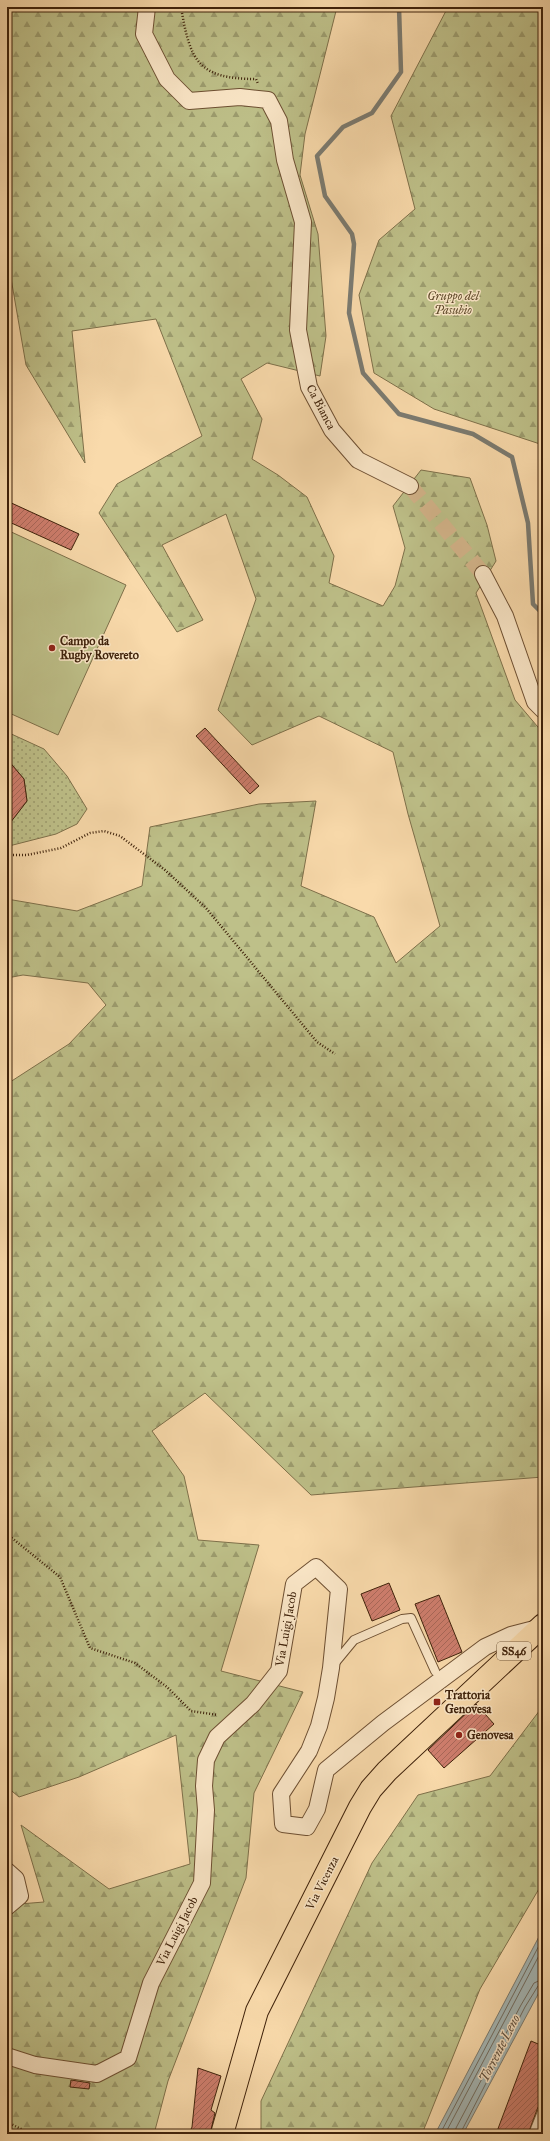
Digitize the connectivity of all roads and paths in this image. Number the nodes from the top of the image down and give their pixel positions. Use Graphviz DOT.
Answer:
graph roads {
  1 [pos="146,7"];
  2 [pos="181,7"];
  3 [pos="268,100"];
  4 [pos="410,486"];
  5 [pos="483,574"];
  6 [pos="543,710"];
  7 [pos="7,855"];
  8 [pos="335,1054"];
  9 [pos="7,1534"];
  10 [pos="540,1627"];
  11 [pos="331,1668"];
  12 [pos="435,1671"];
  13 [pos="225,1713"];
  14 [pos="7,1870"];
  15 [pos="7,1907"];
  16 [pos="7,2056"];
  17 [pos="543,2109"];
  18 [pos="7,2122"];
  19 [pos="31,2134"];
  20 [pos="222,2134"];
  21 [pos="533,2134"];
  1 -- 3 [label="street"];
  2 -- 3 [label="path"];
  3 -- 4 [label="street, Ca Bianca"];
  5 -- 6 [label="street"];
  7 -- 8 [label="path"];
  9 -- 13 [label="path"];
  10 -- 11 [label="street, Via Luigi Jacob"];
  10 -- 20 [label="main road, Via Vicenza / SS46"];
  11 -- 12 [label="lane"];
  11 -- 16 [label="street, Via Luigi Jacob"];
  14 -- 15 [label="street"];
  17 -- 21 [label="lane"];
  18 -- 19 [label="path"];
}
